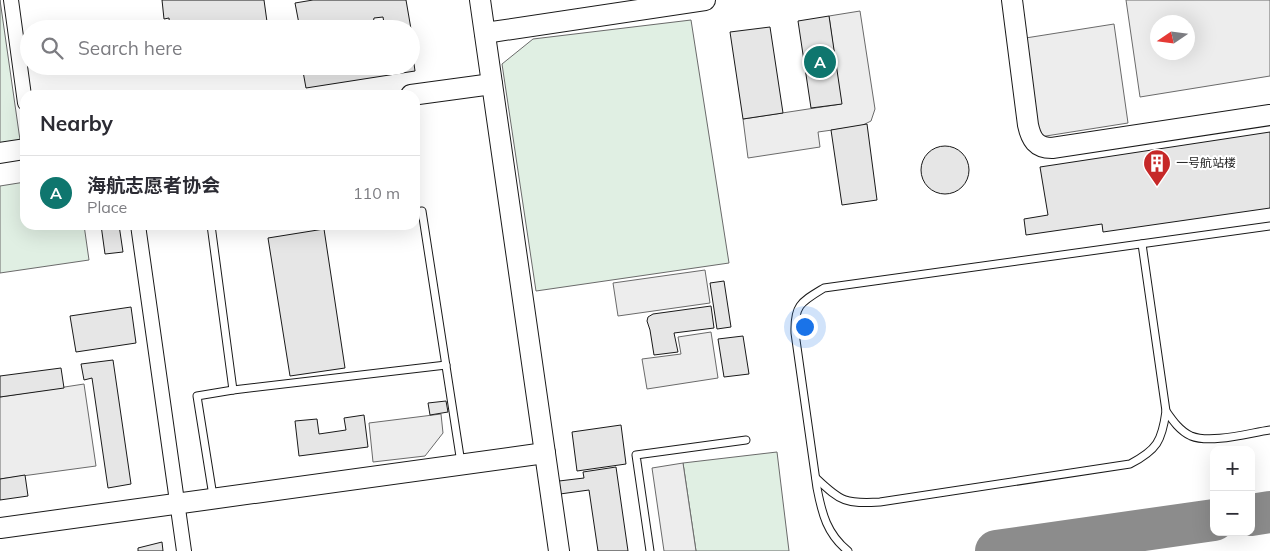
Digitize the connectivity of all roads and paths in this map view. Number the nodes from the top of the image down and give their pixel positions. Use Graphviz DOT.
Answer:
graph roads {
  1 [pos="11,0"];
  2 [pos="480,0"];
  3 [pos="705,0"];
  4 [pos="1012,0"];
  5 [pos="485,33"];
  6 [pos="20,66"];
  7 [pos="21,75"];
  8 [pos="492,84"];
  9 [pos="23,90"];
  10 [pos="420,94"];
  11 [pos="1270,115"];
  12 [pos="20,150"];
  13 [pos="0,153"];
  14 [pos="420,211"];
  15 [pos="1270,226"];
  16 [pos="139,230"];
  17 [pos="212,230"];
  18 [pos="1142,244"];
  19 [pos="446,365"];
  20 [pos="234,390"];
  21 [pos="1166,411"];
  22 [pos="1270,430"];
  23 [pos="746,440"];
  24 [pos="545,453"];
  25 [pos="461,465"];
  26 [pos="816,478"];
  27 [pos="214,499"];
  28 [pos="178,504"];
  29 [pos="0,528"];
  30 [pos="184,551"];
  31 [pos="559,551"];
  32 [pos="650,551"];
  33 [pos="848,551"];
  1 -- 6 [label="street"];
  2 -- 5 [label="street"];
  3 -- 5 [label="street"];
  4 -- 11 [label="street"];
  5 -- 8 [label="street"];
  7 -- 9 [label="street"];
  8 -- 10 [label="street"];
  8 -- 24 [label="street"];
  12 -- 13 [label="street"];
  14 -- 19 [label="lane"];
  15 -- 18 [label="lane"];
  16 -- 28 [label="street"];
  17 -- 20 [label="lane"];
  18 -- 21 [label="lane"];
  18 -- 26 [label="lane"];
  19 -- 20 [label="lane"];
  19 -- 25 [label="lane"];
  20 -- 27 [label="lane"];
  21 -- 22 [label="lane"];
  21 -- 26 [label="lane"];
  23 -- 32 [label="lane"];
  24 -- 25 [label="street"];
  24 -- 31 [label="street"];
  25 -- 27 [label="street"];
  26 -- 33 [label="lane"];
  27 -- 28 [label="street"];
  28 -- 29 [label="street"];
  28 -- 30 [label="street"];
}
